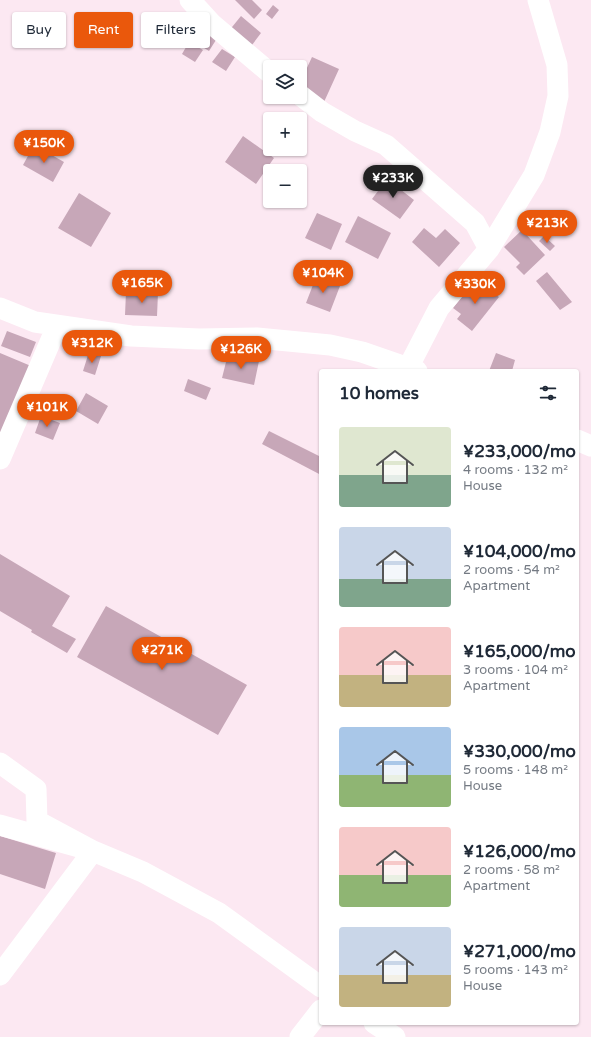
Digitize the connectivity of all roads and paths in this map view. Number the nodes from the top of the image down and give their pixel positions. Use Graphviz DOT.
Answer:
graph roads {
  1 [pos="190,0"];
  2 [pos="538,0"];
  3 [pos="263,67"];
  4 [pos="307,100"];
  5 [pos="489,249"];
  6 [pos="0,308"];
  7 [pos="57,326"];
  8 [pos="412,369"];
  9 [pos="579,441"];
  10 [pos="591,446"];
  11 [pos="0,459"];
  12 [pos="0,763"];
  13 [pos="0,825"];
  14 [pos="93,851"];
  15 [pos="0,975"];
  16 [pos="319,986"];
  17 [pos="319,1013"];
  18 [pos="377,1025"];
  19 [pos="300,1037"];
  20 [pos="395,1037"];
  1 -- 3 [label="street"];
  2 -- 5 [label="street"];
  4 -- 5 [label="street"];
  5 -- 8 [label="street"];
  6 -- 7 [label="street"];
  7 -- 8 [label="street"];
  7 -- 11 [label="street"];
  9 -- 10 [label="street"];
  12 -- 14 [label="street"];
  13 -- 14 [label="street"];
  14 -- 15 [label="street"];
  14 -- 16 [label="street"];
  17 -- 19 [label="street"];
  18 -- 20 [label="street"];
}
